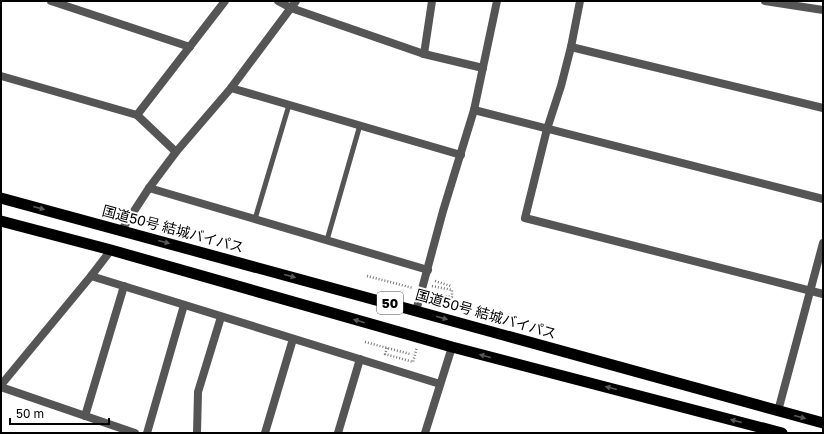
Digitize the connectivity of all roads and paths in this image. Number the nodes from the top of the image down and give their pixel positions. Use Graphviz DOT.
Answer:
graph roads {
  1 [pos="51,1"];
  2 [pos="226,1"];
  3 [pos="278,1"];
  4 [pos="296,1"];
  5 [pos="432,1"];
  6 [pos="497,1"];
  7 [pos="580,1"];
  8 [pos="765,1"];
  9 [pos="290,8"];
  10 [pos="823,10"];
  11 [pos="190,47"];
  12 [pos="571,47"];
  13 [pos="424,54"];
  14 [pos="484,68"];
  15 [pos="1,76"];
  16 [pos="231,88"];
  17 [pos="289,105"];
  18 [pos="823,108"];
  19 [pos="474,110"];
  20 [pos="137,115"];
  21 [pos="360,126"];
  22 [pos="547,129"];
  23 [pos="176,152"];
  24 [pos="461,155"];
  25 [pos="149,188"];
  26 [pos="1,198"];
  27 [pos="823,199"];
  28 [pos="255,219"];
  29 [pos="1,221"];
  30 [pos="121,231"];
  31 [pos="327,240"];
  32 [pos="823,244"];
  33 [pos="111,250"];
  34 [pos="428,270"];
  35 [pos="91,276"];
  36 [pos="367,276"];
  37 [pos="124,286"];
  38 [pos="418,290"];
  39 [pos="811,291"];
  40 [pos="823,294"];
  41 [pos="184,305"];
  42 [pos="416,311"];
  43 [pos="221,317"];
  44 [pos="293,339"];
  45 [pos="364,342"];
  46 [pos="452,347"];
  47 [pos="387,348"];
  48 [pos="385,354"];
  49 [pos="410,354"];
  50 [pos="360,359"];
  51 [pos="440,384"];
  52 [pos="1,386"];
  53 [pos="778,411"];
  54 [pos="85,416"];
  55 [pos="823,423"];
  56 [pos="776,432"];
  57 [pos="135,433"];
  58 [pos="147,433"];
  59 [pos="197,433"];
  60 [pos="265,433"];
  61 [pos="338,433"];
  62 [pos="425,433"];
  1 -- 11 [label="street"];
  2 -- 11 [label="street"];
  3 -- 9 [label="street"];
  4 -- 9 [label="street"];
  5 -- 13 [label="street"];
  6 -- 14 [label="street"];
  7 -- 12 [label="street"];
  8 -- 10 [label="street"];
  9 -- 13 [label="street"];
  9 -- 16 [label="street"];
  11 -- 20 [label="street"];
  12 -- 18 [label="street"];
  12 -- 22 [label="street"];
  13 -- 14 [label="street"];
  14 -- 19 [label="street"];
  15 -- 20 [label="street"];
  16 -- 17 [label="street"];
  16 -- 23 [label="street"];
  17 -- 21 [label="street"];
  17 -- 28 [label="lane"];
  19 -- 22 [label="street"];
  19 -- 24 [label="street"];
  20 -- 23 [label="street"];
  21 -- 24 [label="street"];
  21 -- 31 [label="lane"];
  22 -- 27 [label="street"];
  22 -- 39 [label="street"];
  23 -- 25 [label="street"];
  24 -- 34 [label="street"];
  25 -- 28 [label="street"];
  25 -- 30 [label="street"];
  26 -- 30 [label="highway, 国道50号 結城バイパス / 50, one-way"];
  28 -- 31 [label="street"];
  29 -- 33 [label="highway, 50"];
  30 -- 42 [label="highway, 国道50号 結城バイパス / 50, one-way"];
  31 -- 34 [label="street"];
  32 -- 39 [label="street"];
  33 -- 35 [label="street"];
  46 -- 33 [label="highway, 50, one-way"];
  34 -- 42 [label="street"];
  35 -- 37 [label="street"];
  35 -- 52 [label="street"];
  36 -- 38 [label="path"];
  37 -- 41 [label="street"];
  37 -- 54 [label="street"];
  39 -- 40 [label="street"];
  39 -- 53 [label="street"];
  41 -- 43 [label="street"];
  41 -- 58 [label="street"];
  42 -- 53 [label="highway, 国道50号 結城バイパス / 50, one-way"];
  43 -- 44 [label="street"];
  43 -- 59 [label="street"];
  44 -- 50 [label="street"];
  44 -- 60 [label="street"];
  45 -- 47 [label="path"];
  46 -- 51 [label="street"];
  56 -- 46 [label="highway, 50, one-way"];
  47 -- 48 [label="path"];
  47 -- 49 [label="path"];
  50 -- 51 [label="street"];
  50 -- 61 [label="street"];
  51 -- 62 [label="street"];
  52 -- 54 [label="street"];
  53 -- 55 [label="highway, 国道50号 結城バイパス / 50, one-way"];
  54 -- 57 [label="street"];
}
